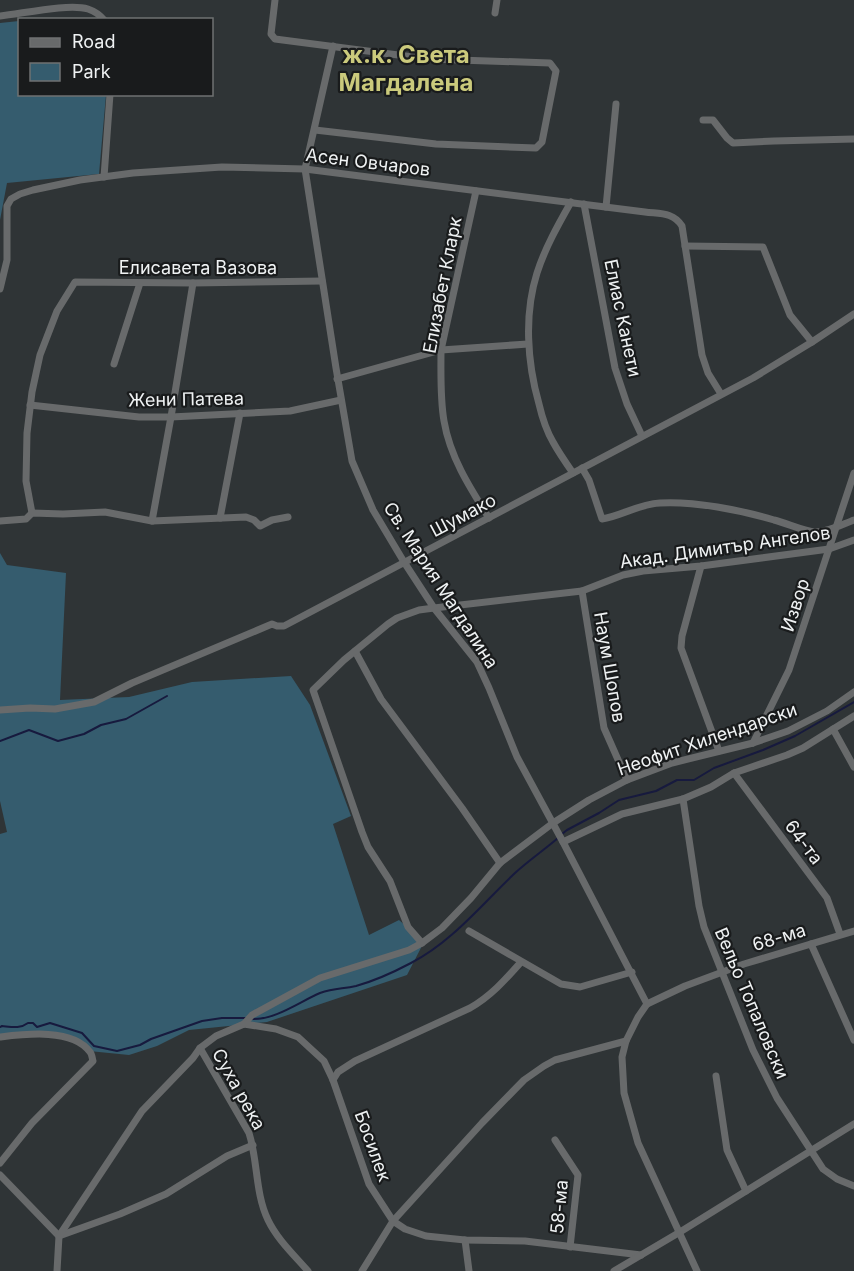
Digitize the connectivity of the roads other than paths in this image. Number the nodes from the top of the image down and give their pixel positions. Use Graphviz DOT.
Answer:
graph roads {
  1 [pos="275,0"];
  2 [pos="496,0"];
  3 [pos="495,13"];
  4 [pos="0,16"];
  5 [pos="102,18"];
  6 [pos="333,46"];
  7 [pos="110,96"];
  8 [pos="616,104"];
  9 [pos="703,120"];
  10 [pos="315,130"];
  11 [pos="854,139"];
  12 [pos="305,169"];
  13 [pos="104,177"];
  14 [pos="476,190"];
  15 [pos="571,202"];
  16 [pos="584,204"];
  17 [pos="606,207"];
  18 [pos="685,246"];
  19 [pos="322,281"];
  20 [pos="140,283"];
  21 [pos="193,283"];
  22 [pos="0,289"];
  23 [pos="854,314"];
  24 [pos="813,342"];
  25 [pos="528,344"];
  26 [pos="441,350"];
  27 [pos="114,364"];
  28 [pos="338,379"];
  29 [pos="721,394"];
  30 [pos="341,400"];
  31 [pos="30,405"];
  32 [pos="240,413"];
  33 [pos="171,417"];
  34 [pos="642,436"];
  35 [pos="582,468"];
  36 [pos="573,473"];
  37 [pos="854,473"];
  38 [pos="32,513"];
  39 [pos="288,517"];
  40 [pos="220,518"];
  41 [pos="489,519"];
  42 [pos="854,520"];
  43 [pos="0,521"];
  44 [pos="152,521"];
  45 [pos="836,527"];
  46 [pos="854,540"];
  47 [pos="829,549"];
  48 [pos="404,562"];
  49 [pos="701,566"];
  50 [pos="582,591"];
  51 [pos="434,608"];
  52 [pos="355,651"];
  53 [pos="854,692"];
  54 [pos="0,710"];
  55 [pos="854,716"];
  56 [pos="832,729"];
  57 [pos="753,743"];
  58 [pos="719,751"];
  59 [pos="854,767"];
  60 [pos="734,773"];
  61 [pos="627,780"];
  62 [pos="683,799"];
  63 [pos="553,823"];
  64 [pos="563,842"];
  65 [pos="500,863"];
  66 [pos="469,931"];
  67 [pos="854,931"];
  68 [pos="840,934"];
  69 [pos="422,943"];
  70 [pos="811,944"];
  71 [pos="521,962"];
  72 [pos="632,972"];
  73 [pos="723,972"];
  74 [pos="647,1004"];
  75 [pos="244,1024"];
  76 [pos="0,1037"];
  77 [pos="854,1040"];
  78 [pos="626,1041"];
  79 [pos="200,1048"];
  80 [pos="716,1076"];
  81 [pos="333,1080"];
  82 [pos="854,1124"];
  83 [pos="555,1140"];
  84 [pos="253,1145"];
  85 [pos="810,1151"];
  86 [pos="0,1163"];
  87 [pos="0,1175"];
  88 [pos="854,1186"];
  89 [pos="746,1191"];
  90 [pos="393,1221"];
  91 [pos="680,1232"];
  92 [pos="59,1236"];
  93 [pos="465,1240"];
  94 [pos="570,1247"];
  95 [pos="641,1256"];
  96 [pos="695,1270"];
  97 [pos="57,1271"];
  98 [pos="308,1271"];
  99 [pos="362,1271"];
  100 [pos="469,1271"];
  101 [pos="614,1271"];
  1 -- 6 [label="street"];
  2 -- 3 [label="street"];
  4 -- 5 [label="street"];
  6 -- 10 [label="street, Св. Мария Магдалина"];
  6 -- 10 [label="street"];
  7 -- 13 [label="street"];
  8 -- 17 [label="street"];
  9 -- 11 [label="street"];
  10 -- 12 [label="street, Св. Мария Магдалина"];
  12 -- 13 [label="street, Асен Овчаров"];
  12 -- 14 [label="street, Асен Овчаров"];
  12 -- 19 [label="street, Св. Мария Магдалина"];
  13 -- 22 [label="street, Асен Овчаров"];
  14 -- 15 [label="street, Асен Овчаров"];
  14 -- 26 [label="street, Елизабет Кларк"];
  15 -- 16 [label="street, Асен Овчаров"];
  15 -- 25 [label="street"];
  16 -- 17 [label="street, Асен Овчаров"];
  16 -- 34 [label="street, Елиас Канети"];
  17 -- 18 [label="street, Асен Овчаров"];
  18 -- 24 [label="street"];
  18 -- 29 [label="street"];
  19 -- 21 [label="street, Елисавета Вазова"];
  19 -- 28 [label="street, Св. Мария Магдалина"];
  20 -- 21 [label="street, Елисавета Вазова"];
  20 -- 27 [label="street"];
  20 -- 31 [label="street, Елисавета Вазова"];
  21 -- 33 [label="street"];
  23 -- 24 [label="street, Шумако"];
  24 -- 29 [label="street, Шумако"];
  25 -- 26 [label="street"];
  25 -- 36 [label="street"];
  26 -- 28 [label="street"];
  26 -- 41 [label="street, Елизабет Кларк"];
  28 -- 30 [label="street, Св. Мария Магдалина"];
  29 -- 34 [label="street, Шумако"];
  30 -- 32 [label="street, Жени Патева"];
  30 -- 48 [label="street, Св. Мария Магдалина"];
  31 -- 33 [label="street, Жени Патева"];
  31 -- 38 [label="street"];
  32 -- 33 [label="street, Жени Патева"];
  32 -- 40 [label="street"];
  33 -- 44 [label="street"];
  34 -- 35 [label="street, Шумако"];
  35 -- 36 [label="street, Шумако"];
  35 -- 45 [label="street"];
  36 -- 41 [label="street, Шумако"];
  37 -- 45 [label="street, Извор"];
  38 -- 43 [label="street"];
  38 -- 44 [label="street"];
  39 -- 40 [label="street"];
  40 -- 44 [label="street"];
  41 -- 48 [label="street, Шумако"];
  42 -- 45 [label="street"];
  45 -- 47 [label="street, Извор"];
  46 -- 47 [label="street, Акад. Димитър Ангелов"];
  47 -- 49 [label="street, Акад. Димитър Ангелов"];
  47 -- 57 [label="street, Извор"];
  48 -- 51 [label="street, Св. Мария Магдалина"];
  48 -- 54 [label="street, Шумако"];
  49 -- 50 [label="street, Акад. Димитър Ангелов"];
  49 -- 58 [label="street"];
  50 -- 51 [label="street, Акад. Димитър Ангелов"];
  50 -- 61 [label="street, Наум Шопов"];
  51 -- 52 [label="street, Акад. Димитър Ангелов"];
  51 -- 63 [label="street, Св. Мария Магдалина"];
  52 -- 65 [label="street"];
  52 -- 69 [label="street, Акад. Димитър Ангелов"];
  53 -- 57 [label="street, Неофит Хилендарски"];
  55 -- 56 [label="street, Неофит Хилендарски"];
  56 -- 59 [label="street"];
  56 -- 60 [label="street, Неофит Хилендарски"];
  57 -- 58 [label="street, Неофит Хилендарски"];
  58 -- 61 [label="street, Неофит Хилендарски"];
  60 -- 62 [label="street, Неофит Хилендарски"];
  60 -- 68 [label="street, 64-та"];
  61 -- 63 [label="street, Неофит Хилендарски"];
  62 -- 64 [label="street, Неофит Хилендарски"];
  62 -- 73 [label="street, Вельо Топаловски"];
  63 -- 64 [label="street, Св. Мария Магдалина"];
  63 -- 65 [label="street, Неофит Хилендарски"];
  64 -- 72 [label="street, Св. Мария Магдалина"];
  65 -- 69 [label="street, Неофит Хилендарски"];
  66 -- 71 [label="street"];
  67 -- 68 [label="street, 68-ма"];
  68 -- 70 [label="street, 68-ма"];
  69 -- 75 [label="street, Неофит Хилендарски"];
  70 -- 73 [label="street, 68-ма"];
  70 -- 77 [label="street"];
  71 -- 72 [label="street"];
  71 -- 81 [label="street"];
  72 -- 74 [label="street, Св. Мария Магдалина"];
  73 -- 74 [label="street, 68-ма"];
  73 -- 85 [label="street, Вельо Топаловски"];
  74 -- 78 [label="street"];
  75 -- 79 [label="street"];
  75 -- 81 [label="street, Босилек"];
  76 -- 86 [label="street"];
  78 -- 90 [label="street"];
  78 -- 91 [label="street"];
  79 -- 84 [label="street, Суха река"];
  79 -- 92 [label="street"];
  80 -- 89 [label="street"];
  81 -- 90 [label="street, Босилек"];
  82 -- 85 [label="street"];
  83 -- 94 [label="street, 58-ма"];
  84 -- 92 [label="street"];
  84 -- 98 [label="street, Суха река"];
  85 -- 88 [label="street, Вельо Топаловски"];
  85 -- 89 [label="street"];
  87 -- 92 [label="street"];
  89 -- 91 [label="street"];
  90 -- 93 [label="street"];
  90 -- 99 [label="street"];
  91 -- 95 [label="street"];
  91 -- 96 [label="street"];
  92 -- 97 [label="street"];
  93 -- 94 [label="street"];
  93 -- 100 [label="street"];
  94 -- 95 [label="street"];
  95 -- 101 [label="street"];
}
